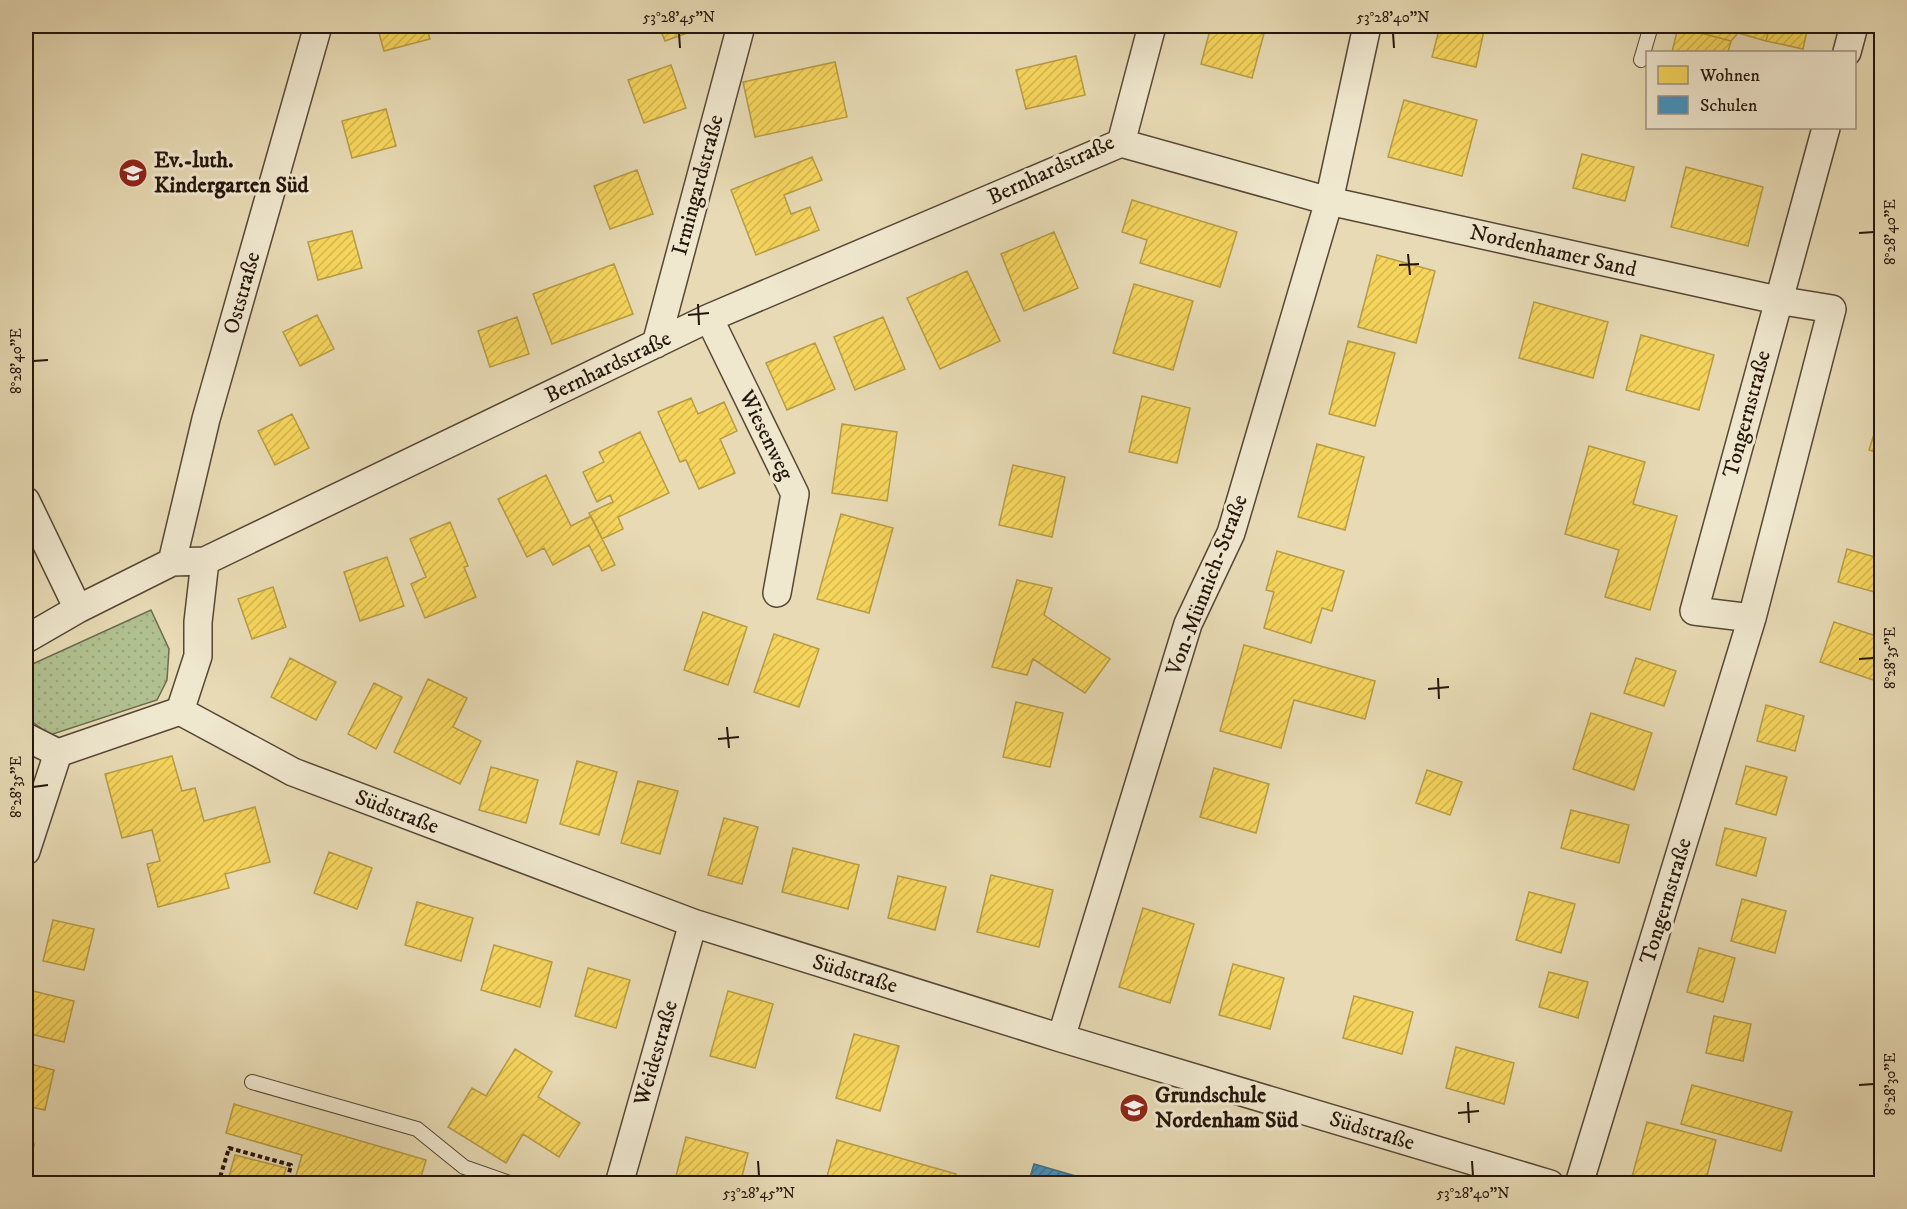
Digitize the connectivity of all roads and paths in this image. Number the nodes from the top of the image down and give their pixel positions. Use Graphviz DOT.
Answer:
graph roads {
  1 [pos="318,26"];
  2 [pos="741,26"];
  3 [pos="1152,26"];
  4 [pos="1366,26"];
  5 [pos="1651,26"];
  6 [pos="1854,26"];
  7 [pos="1846,51"];
  8 [pos="1641,60"];
  9 [pos="1826,129"];
  10 [pos="1121,143"];
  11 [pos="1329,201"];
  12 [pos="1778,300"];
  13 [pos="709,318"];
  14 [pos="656,344"];
  15 [pos="26,501"];
  16 [pos="205,561"];
  17 [pos="172,562"];
  18 [pos="777,593"];
  19 [pos="78,609"];
  20 [pos="1752,618"];
  21 [pos="26,639"];
  22 [pos="180,711"];
  23 [pos="26,737"];
  24 [pos="58,753"];
  25 [pos="26,851"];
  26 [pos="693,923"];
  27 [pos="1061,1038"];
  28 [pos="252,1082"];
  29 [pos="218,1184"];
  30 [pos="294,1184"];
  31 [pos="512,1184"];
  32 [pos="619,1184"];
  33 [pos="1550,1184"];
  34 [pos="1579,1184"];
  1 -- 17 [label="street, Oststraße"];
  2 -- 14 [label="street, Irmingardstraße"];
  3 -- 10 [label="street, Bernhardstraße"];
  4 -- 11 [label="street"];
  5 -- 8 [label="lane"];
  6 -- 7 [label="street"];
  9 -- 12 [label="street, Tongernstraße"];
  10 -- 11 [label="street, Nordenhamer Sand"];
  10 -- 13 [label="street, Bernhardstraße"];
  11 -- 12 [label="street, Nordenhamer Sand"];
  11 -- 27 [label="street, Von-Münnich-Straße"];
  12 -- 20 [label="street, Tongernstraße"];
  12 -- 20 [label="street, Tongernstraße"];
  13 -- 14 [label="street, Bernhardstraße"];
  13 -- 18 [label="street, Wiesenweg"];
  14 -- 16 [label="street, Bernhardstraße"];
  15 -- 19 [label="street"];
  16 -- 17 [label="street, Bernhardstraße"];
  16 -- 22 [label="street"];
  17 -- 19 [label="street, Bernhardstraße"];
  19 -- 21 [label="street, Bernhardstraße"];
  20 -- 34 [label="street, Tongernstraße"];
  22 -- 24 [label="street"];
  22 -- 26 [label="street, Südstraße"];
  23 -- 24 [label="street"];
  24 -- 25 [label="street"];
  26 -- 27 [label="street, Südstraße"];
  26 -- 32 [label="street, Weidestraße"];
  27 -- 33 [label="street, Südstraße"];
  28 -- 31 [label="lane"];
  29 -- 30 [label="path"];
}
